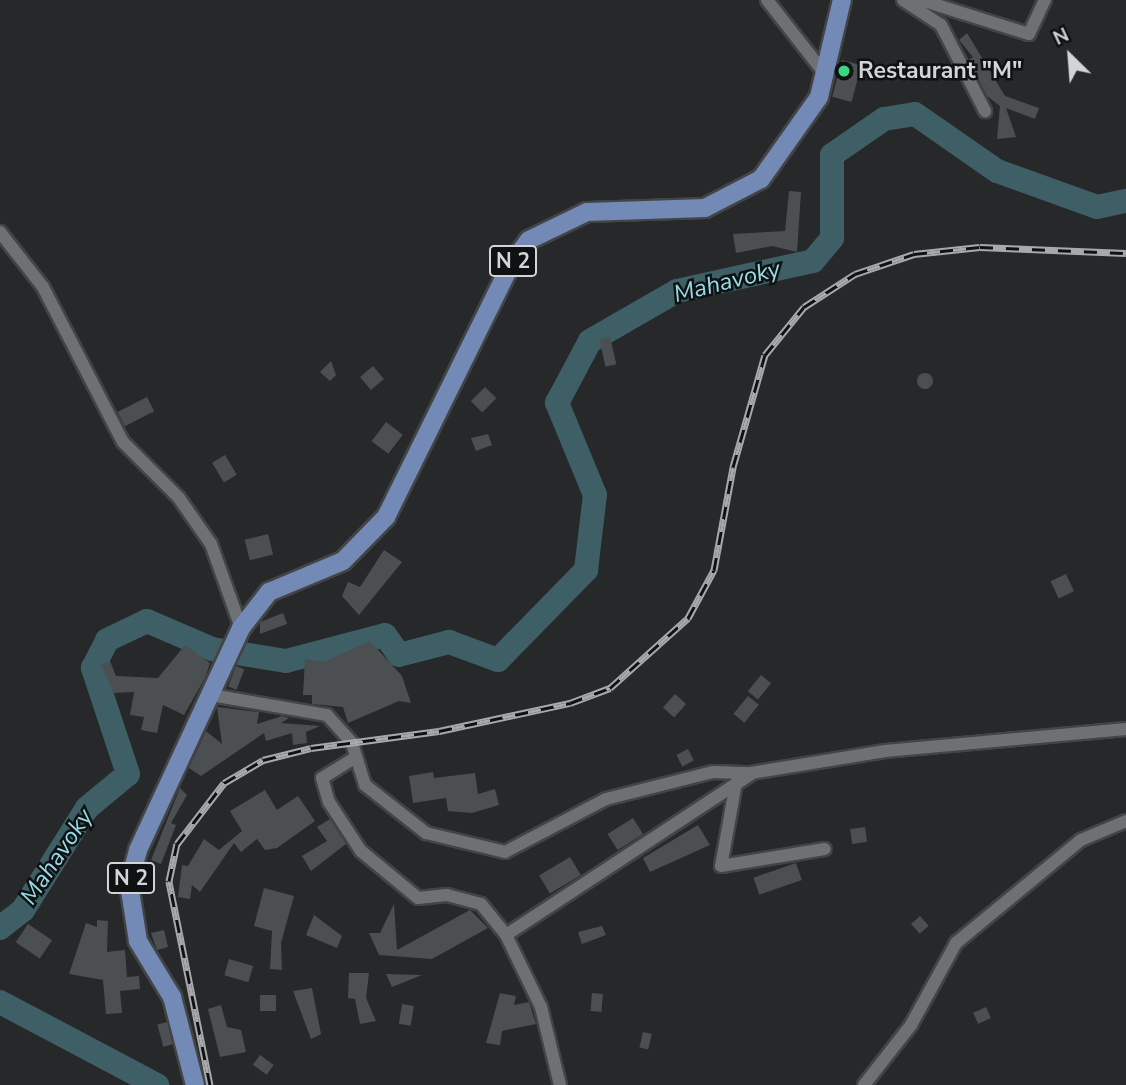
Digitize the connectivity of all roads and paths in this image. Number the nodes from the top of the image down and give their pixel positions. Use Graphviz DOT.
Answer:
graph roads {
  1 [pos="767,0"];
  2 [pos="842,0"];
  3 [pos="903,0"];
  4 [pos="921,0"];
  5 [pos="1045,0"];
  6 [pos="825,74"];
  7 [pos="985,111"];
  8 [pos="0,232"];
  9 [pos="241,628"];
  10 [pos="211,695"];
  11 [pos="1126,729"];
  12 [pos="356,757"];
  13 [pos="751,773"];
  14 [pos="736,783"];
  15 [pos="1126,821"];
  16 [pos="825,849"];
  17 [pos="506,935"];
  18 [pos="195,1085"];
  19 [pos="560,1085"];
  20 [pos="863,1085"];
  1 -- 6 [label="street"];
  2 -- 6 [label="main road, N 2"];
  3 -- 7 [label="street"];
  4 -- 5 [label="street"];
  6 -- 9 [label="main road, N 2"];
  8 -- 9 [label="street"];
  9 -- 10 [label="main road, N 2"];
  10 -- 12 [label="street"];
  10 -- 18 [label="main road, N 2"];
  11 -- 13 [label="street"];
  12 -- 13 [label="street"];
  12 -- 17 [label="street"];
  13 -- 14 [label="street"];
  14 -- 16 [label="street"];
  14 -- 17 [label="street"];
  15 -- 20 [label="street"];
  17 -- 19 [label="street"];
}
